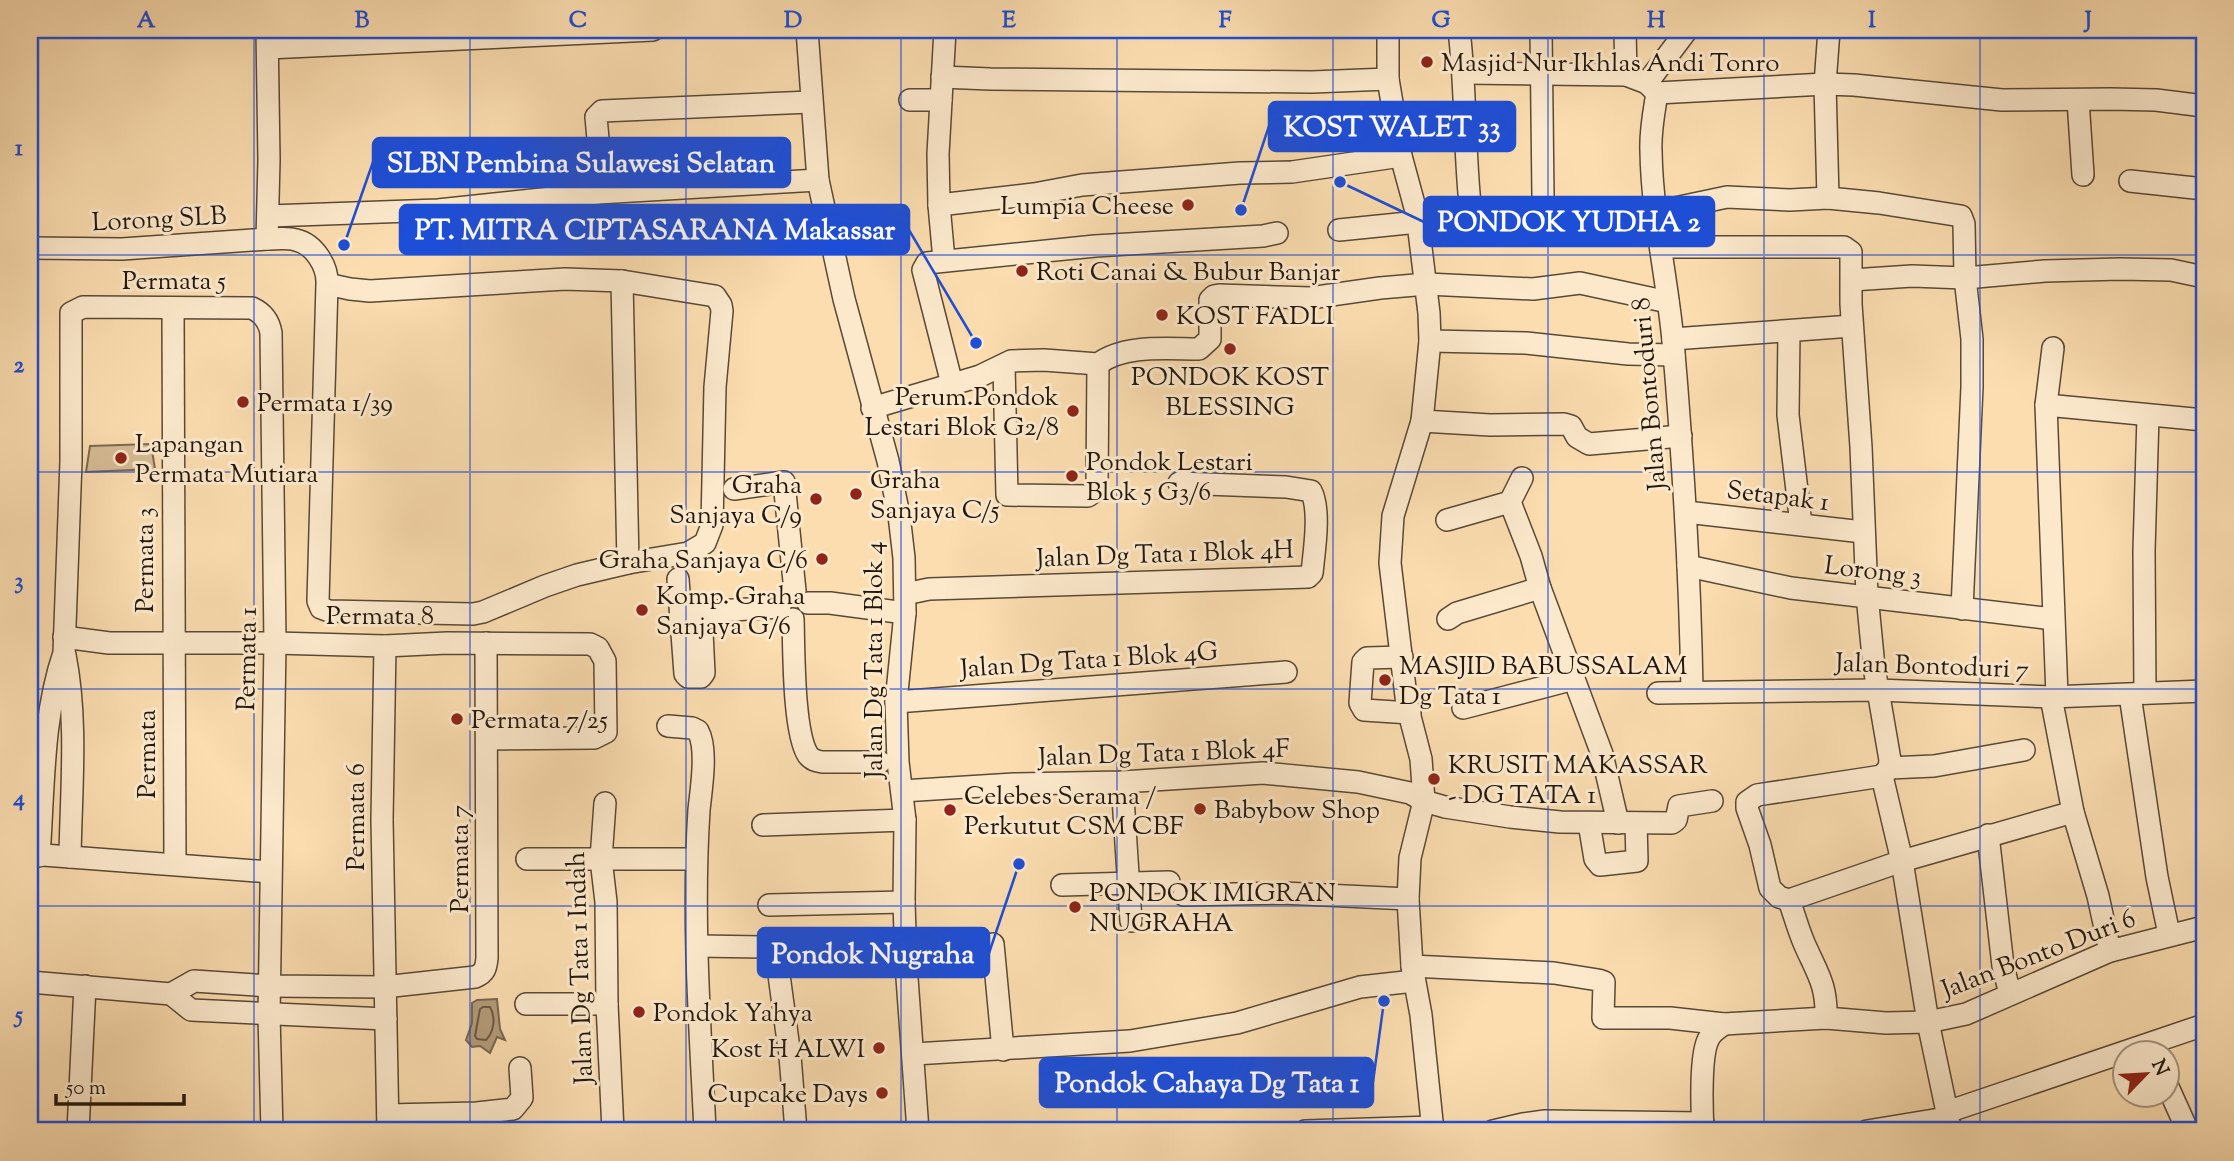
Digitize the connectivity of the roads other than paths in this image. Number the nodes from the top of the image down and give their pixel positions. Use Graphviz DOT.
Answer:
graph roads {
  1 [pos="653,30"];
  2 [pos="807,30"];
  3 [pos="944,30"];
  4 [pos="1388,30"];
  5 [pos="1460,30"];
  6 [pos="1541,30"];
  7 [pos="1625,30"];
  8 [pos="1687,30"];
  9 [pos="1829,30"];
  10 [pos="268,39"];
  11 [pos="1465,73"];
  12 [pos="1542,74"];
  13 [pos="1626,75"];
  14 [pos="942,77"];
  15 [pos="1388,79"];
  16 [pos="1825,84"];
  17 [pos="1652,88"];
  18 [pos="910,100"];
  19 [pos="941,100"];
  20 [pos="2078,100"];
  21 [pos="811,102"];
  22 [pos="2204,106"];
  23 [pos="1401,156"];
  24 [pos="2083,175"];
  25 [pos="818,180"];
  26 [pos="2130,181"];
  27 [pos="2204,189"];
  28 [pos="598,193"];
  29 [pos="1543,196"];
  30 [pos="1828,198"];
  31 [pos="1470,204"];
  32 [pos="939,205"];
  33 [pos="1657,212"];
  34 [pos="269,216"];
  35 [pos="1418,222"];
  36 [pos="1339,230"];
  37 [pos="1277,233"];
  38 [pos="267,239"];
  39 [pos="1661,247"];
  40 [pos="30,248"];
  41 [pos="944,260"];
  42 [pos="2204,277"];
  43 [pos="1965,278"];
  44 [pos="1852,280"];
  45 [pos="622,281"];
  46 [pos="327,284"];
  47 [pos="1426,284"];
  48 [pos="1668,302"];
  49 [pos="173,308"];
  50 [pos="1852,326"];
  51 [pos="1789,331"];
  52 [pos="271,333"];
  53 [pos="1430,341"];
  54 [pos="1673,347"];
  55 [pos="2053,348"];
  56 [pos="1098,365"];
  57 [pos="1004,366"];
  58 [pos="952,384"];
  59 [pos="2053,406"];
  60 [pos="872,408"];
  61 [pos="2148,416"];
  62 [pos="2204,420"];
  63 [pos="1422,421"];
  64 [pos="1681,436"];
  65 [pos="1522,478"];
  66 [pos="1179,482"];
  67 [pos="734,489"];
  68 [pos="1510,502"];
  69 [pos="1686,512"];
  70 [pos="627,520"];
  71 [pos="1447,520"];
  72 [pos="1801,524"];
  73 [pos="1863,532"];
  74 [pos="628,563"];
  75 [pos="1688,566"];
  76 [pos="597,572"];
  77 [pos="678,579"];
  78 [pos="1540,588"];
  79 [pos="1867,595"];
  80 [pos="802,597"];
  81 [pos="905,598"];
  82 [pos="1962,609"];
  83 [pos="786,613"];
  84 [pos="1448,619"];
  85 [pos="2053,619"];
  86 [pos="64,641"];
  87 [pos="173,643"];
  88 [pos="275,643"];
  89 [pos="486,643"];
  90 [pos="385,646"];
  91 [pos="1402,657"];
  92 [pos="1286,672"];
  93 [pos="1574,679"];
  94 [pos="1878,690"];
  95 [pos="1692,691"];
  96 [pos="2204,691"];
  97 [pos="1658,692"];
  98 [pos="2138,694"];
  99 [pos="2054,697"];
  100 [pos="896,702"];
  101 [pos="1462,708"];
  102 [pos="1409,713"];
  103 [pos="668,726"];
  104 [pos="487,739"];
  105 [pos="2024,750"];
  106 [pos="880,762"];
  107 [pos="1886,772"];
  108 [pos="1122,782"];
  109 [pos="902,791"];
  110 [pos="1423,801"];
  111 [pos="1712,801"];
  112 [pos="605,803"];
  113 [pos="2073,811"];
  114 [pos="905,820"];
  115 [pos="1589,823"];
  116 [pos="1627,823"];
  117 [pos="763,825"];
  118 [pos="1989,835"];
  119 [pos="35,855"];
  120 [pos="70,857"];
  121 [pos="527,859"];
  122 [pos="601,859"];
  123 [pos="695,859"];
  124 [pos="1902,861"];
  125 [pos="174,864"];
  126 [pos="270,872"];
  127 [pos="1128,884"];
  128 [pos="1062,885"];
  129 [pos="1408,899"];
  130 [pos="1789,900"];
  131 [pos="904,901"];
  132 [pos="769,905"];
  133 [pos="1131,921"];
  134 [pos="2204,927"];
  135 [pos="2169,934"];
  136 [pos="993,944"];
  137 [pos="697,946"];
  138 [pos="2110,951"];
  139 [pos="1413,973"];
  140 [pos="30,982"];
  141 [pos="85,986"];
  142 [pos="270,986"];
  143 [pos="384,987"];
  144 [pos="2010,994"];
  145 [pos="172,995"];
  146 [pos="526,1003"];
  147 [pos="607,1004"];
  148 [pos="269,1015"];
  149 [pos="1826,1018"];
  150 [pos="386,1019"];
  151 [pos="1928,1022"];
  152 [pos="1724,1024"];
  153 [pos="2204,1025"];
  154 [pos="1003,1050"];
  155 [pos="914,1054"];
  156 [pos="520,1068"];
  157 [pos="2180,1108"];
  158 [pos="1949,1120"];
  159 [pos="388,1123"];
  160 [pos="1584,1126"];
  161 [pos="1703,1127"];
  162 [pos="2190,1127"];
  163 [pos="1433,1129"];
  164 [pos="78,1131"];
  165 [pos="272,1131"];
  166 [pos="613,1131"];
  167 [pos="705,1131"];
  168 [pos="796,1131"];
  169 [pos="918,1131"];
  170 [pos="1305,1131"];
  171 [pos="1493,1131"];
  172 [pos="1867,1131"];
  1 -- 10 [label="street"];
  2 -- 21 [label="street, Jalan Dg Tata 1 Blok 4"];
  3 -- 14 [label="street"];
  4 -- 15 [label="street"];
  5 -- 11 [label="street"];
  6 -- 12 [label="street"];
  7 -- 13 [label="street"];
  8 -- 17 [label="street"];
  9 -- 16 [label="street"];
  10 -- 34 [label="street"];
  11 -- 12 [label="street"];
  11 -- 31 [label="street"];
  12 -- 13 [label="street"];
  12 -- 29 [label="street"];
  13 -- 17 [label="street"];
  14 -- 15 [label="street"];
  14 -- 19 [label="street"];
  15 -- 23 [label="street"];
  16 -- 17 [label="street"];
  16 -- 20 [label="street"];
  16 -- 30 [label="street"];
  17 -- 33 [label="street, Jalan Bontoduri 8"];
  18 -- 19 [label="street"];
  19 -- 32 [label="street"];
  20 -- 22 [label="street"];
  20 -- 24 [label="street"];
  21 -- 25 [label="street, Jalan Dg Tata 1 Blok 4"];
  21 -- 28 [label="street"];
  23 -- 32 [label="street"];
  23 -- 35 [label="street"];
  25 -- 28 [label="street"];
  25 -- 60 [label="street, Jalan Dg Tata 1 Blok 4"];
  26 -- 27 [label="street"];
  28 -- 34 [label="street"];
  30 -- 33 [label="street"];
  30 -- 43 [label="street"];
  32 -- 41 [label="street"];
  33 -- 39 [label="street, Jalan Bontoduri 8"];
  34 -- 38 [label="street"];
  35 -- 36 [label="street"];
  35 -- 47 [label="street"];
  37 -- 41 [label="street"];
  38 -- 40 [label="street, Lorong SLB"];
  38 -- 46 [label="street, Lorong SLB"];
  39 -- 44 [label="street"];
  39 -- 48 [label="street, Jalan Bontoduri 8"];
  41 -- 58 [label="street"];
  42 -- 43 [label="street"];
  43 -- 44 [label="street"];
  43 -- 82 [label="street"];
  44 -- 50 [label="street"];
  45 -- 46 [label="street"];
  45 -- 70 [label="street"];
  45 -- 74 [label="street"];
  46 -- 76 [label="street"];
  47 -- 48 [label="street"];
  47 -- 53 [label="street"];
  47 -- 56 [label="street"];
  48 -- 54 [label="street, Jalan Bontoduri 8"];
  49 -- 52 [label="street, Permata 5"];
  49 -- 86 [label="street, Permata 5"];
  49 -- 87 [label="street, Permata 3"];
  50 -- 51 [label="street"];
  50 -- 73 [label="street"];
  51 -- 54 [label="street"];
  51 -- 72 [label="street"];
  52 -- 88 [label="street, Permata 1"];
  53 -- 54 [label="street"];
  53 -- 63 [label="street"];
  54 -- 64 [label="street, Jalan Bontoduri 8"];
  55 -- 59 [label="street"];
  56 -- 57 [label="street"];
  56 -- 57 [label="street"];
  57 -- 58 [label="street"];
  58 -- 60 [label="street"];
  59 -- 61 [label="street"];
  59 -- 85 [label="street"];
  60 -- 81 [label="street, Jalan Dg Tata 1 Blok 4"];
  61 -- 62 [label="street"];
  61 -- 98 [label="street"];
  63 -- 64 [label="street"];
  63 -- 91 [label="street"];
  64 -- 69 [label="street, Jalan Bontoduri 8"];
  65 -- 68 [label="street"];
  66 -- 81 [label="street, Jalan Dg Tata 1 Blok 4H"];
  67 -- 80 [label="street"];
  68 -- 71 [label="street"];
  68 -- 78 [label="street"];
  69 -- 72 [label="street, Setapak 1"];
  69 -- 75 [label="street, Jalan Bontoduri 8"];
  70 -- 74 [label="street"];
  70 -- 76 [label="street"];
  72 -- 73 [label="street, Setapak 1"];
  73 -- 79 [label="street"];
  74 -- 76 [label="street"];
  75 -- 79 [label="street, Lorong 3"];
  75 -- 95 [label="street, Jalan Bontoduri 8"];
  77 -- 83 [label="street"];
  78 -- 84 [label="street"];
  78 -- 93 [label="street"];
  79 -- 82 [label="street, Lorong 3"];
  79 -- 94 [label="street"];
  80 -- 81 [label="street, Jalan Dg Tata 1 Blok 4H"];
  80 -- 83 [label="street"];
  81 -- 100 [label="street, Jalan Dg Tata 1 Blok 4"];
  82 -- 85 [label="street, Lorong 3"];
  83 -- 106 [label="street"];
  85 -- 99 [label="street"];
  86 -- 87 [label="street"];
  86 -- 119 [label="street"];
  86 -- 120 [label="street"];
  87 -- 88 [label="street"];
  87 -- 125 [label="street, Permata"];
  88 -- 90 [label="street, Permata 8"];
  88 -- 126 [label="street, Permata 1"];
  89 -- 90 [label="street, Permata 8"];
  89 -- 104 [label="street, Permata 7"];
  89 -- 104 [label="street, Permata 8"];
  90 -- 143 [label="street, Permata 6"];
  91 -- 102 [label="street"];
  91 -- 102 [label="street"];
  92 -- 100 [label="street, Jalan Dg Tata 1 Blok 4G"];
  93 -- 101 [label="street"];
  93 -- 116 [label="street"];
  94 -- 95 [label="street, Jalan Bontoduri 7"];
  94 -- 99 [label="street, Jalan Bontoduri 7"];
  94 -- 107 [label="street"];
  95 -- 97 [label="street, Jalan Bontoduri 7"];
  96 -- 98 [label="street, Jalan Bontoduri 7"];
  98 -- 99 [label="street, Jalan Bontoduri 7"];
  98 -- 135 [label="street"];
  99 -- 113 [label="street"];
  100 -- 109 [label="street, Jalan Dg Tata 1 Blok 4"];
  102 -- 110 [label="street"];
  103 -- 123 [label="street"];
  104 -- 143 [label="street, Permata 7"];
  105 -- 107 [label="street"];
  107 -- 124 [label="street"];
  107 -- 130 [label="street"];
  108 -- 109 [label="street, Jalan Dg Tata 1 Blok 4F"];
  108 -- 110 [label="street, Jalan Dg Tata 1 Blok 4F"];
  108 -- 127 [label="street"];
  109 -- 114 [label="street, Jalan Dg Tata 1 Blok 4"];
  110 -- 115 [label="street, Jalan Dg Tata 1 Blok 4F"];
  110 -- 129 [label="street"];
  111 -- 116 [label="street, Jalan Dg Tata 1 Blok 4F"];
  112 -- 122 [label="street, Jalan Dg Tata 1 Indah"];
  113 -- 118 [label="street"];
  113 -- 138 [label="street"];
  114 -- 117 [label="street"];
  114 -- 131 [label="street, Jalan Dg Tata 1 Blok 4"];
  115 -- 116 [label="street, Jalan Dg Tata 1 Blok 4F"];
  115 -- 116 [label="street"];
  118 -- 124 [label="street"];
  118 -- 144 [label="street"];
  119 -- 120 [label="street"];
  120 -- 125 [label="street"];
  121 -- 122 [label="street"];
  122 -- 123 [label="street"];
  122 -- 147 [label="street, Jalan Dg Tata 1 Indah"];
  123 -- 137 [label="street"];
  124 -- 130 [label="street"];
  124 -- 151 [label="street"];
  125 -- 126 [label="street"];
  126 -- 142 [label="street, Permata 1"];
  127 -- 128 [label="street"];
  127 -- 129 [label="street"];
  127 -- 133 [label="street"];
  129 -- 139 [label="street"];
  130 -- 149 [label="street"];
  131 -- 132 [label="street"];
  131 -- 155 [label="street, Jalan Dg Tata 1 Blok 4"];
  134 -- 135 [label="street, Jalan Bonto Duri 6"];
  135 -- 138 [label="street, Jalan Bonto Duri 6"];
  136 -- 154 [label="street"];
  137 -- 167 [label="street"];
  137 -- 168 [label="street"];
  138 -- 144 [label="street, Jalan Bonto Duri 6"];
  139 -- 152 [label="street, Jalan Bonto Duri 6"];
  139 -- 154 [label="street"];
  139 -- 163 [label="street"];
  140 -- 141 [label="street"];
  141 -- 145 [label="street"];
  141 -- 164 [label="street"];
  142 -- 143 [label="street"];
  142 -- 145 [label="street"];
  142 -- 148 [label="street"];
  143 -- 150 [label="street"];
  144 -- 151 [label="street, Jalan Bonto Duri 6"];
  145 -- 148 [label="street"];
  146 -- 147 [label="street"];
  147 -- 166 [label="street, Jalan Dg Tata 1 Indah"];
  148 -- 150 [label="street"];
  148 -- 165 [label="street"];
  149 -- 151 [label="street, Jalan Bonto Duri 6"];
  149 -- 152 [label="street, Jalan Bonto Duri 6"];
  150 -- 159 [label="street"];
  151 -- 158 [label="street"];
  152 -- 161 [label="street"];
  153 -- 158 [label="street"];
  154 -- 155 [label="street"];
  155 -- 169 [label="street, Jalan Dg Tata 1 Blok 4"];
  156 -- 159 [label="street"];
  157 -- 162 [label="street"];
  158 -- 172 [label="street"];
  160 -- 161 [label="street"];
  160 -- 171 [label="street"];
  163 -- 170 [label="street"];
}
